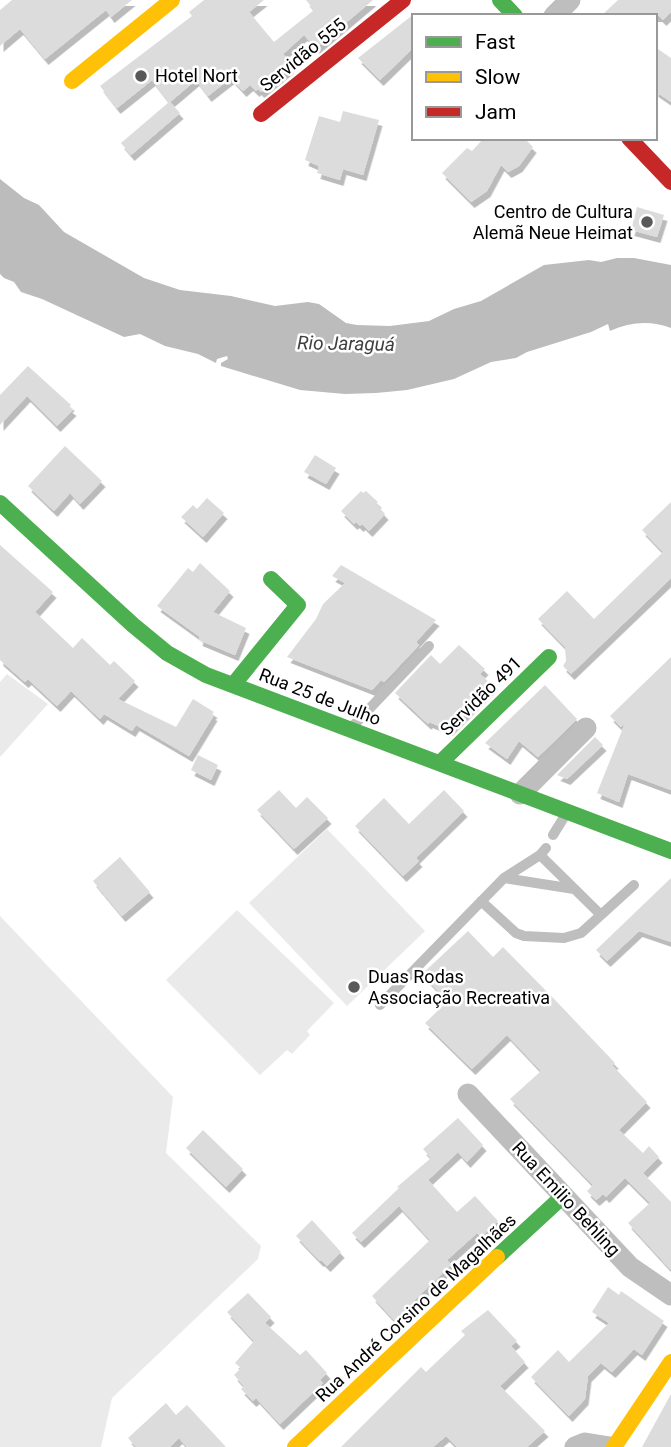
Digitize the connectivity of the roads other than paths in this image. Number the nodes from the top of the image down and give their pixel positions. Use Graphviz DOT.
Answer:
graph roads {
  1 [pos="172,0"];
  2 [pos="403,0"];
  3 [pos="500,0"];
  4 [pos="570,0"];
  5 [pos="513,14"];
  6 [pos="556,14"];
  7 [pos="72,81"];
  8 [pos="261,114"];
  9 [pos="631,140"];
  10 [pos="671,182"];
  11 [pos="0,503"];
  12 [pos="271,579"];
  13 [pos="429,646"];
  14 [pos="549,657"];
  15 [pos="233,685"];
  16 [pos="586,728"];
  17 [pos="350,729"];
  18 [pos="440,763"];
  19 [pos="520,794"];
  20 [pos="567,812"];
  21 [pos="553,835"];
  22 [pos="671,851"];
  23 [pos="504,878"];
  24 [pos="635,884"];
  25 [pos="574,888"];
  26 [pos="481,901"];
  27 [pos="601,915"];
  28 [pos="380,1004"];
  29 [pos="468,1094"];
  30 [pos="564,1196"];
  31 [pos="671,1294"];
  32 [pos="671,1362"];
  33 [pos="295,1447"];
  34 [pos="575,1447"];
  35 [pos="612,1447"];
  1 -- 7 [label="street"];
  2 -- 8 [label="street, Servidão 555"];
  3 -- 5 [label="street"];
  4 -- 6 [label="street"];
  9 -- 10 [label="street"];
  11 -- 15 [label="street, Rua 25 de Julho"];
  12 -- 15 [label="street"];
  13 -- 17 [label="lane"];
  14 -- 18 [label="street, Servidão 491"];
  15 -- 17 [label="street, Rua 25 de Julho"];
  16 -- 19 [label="street"];
  17 -- 18 [label="street, Rua 25 de Julho"];
  18 -- 19 [label="street, Rua 25 de Julho"];
  19 -- 20 [label="street, Rua 25 de Julho"];
  20 -- 21 [label="lane"];
  20 -- 22 [label="street, Rua 25 de Julho"];
  23 -- 25 [label="lane"];
  23 -- 25 [label="lane"];
  23 -- 26 [label="lane"];
  24 -- 27 [label="lane"];
  25 -- 27 [label="lane"];
  26 -- 27 [label="lane"];
  26 -- 28 [label="lane"];
  29 -- 30 [label="street, Rua Emilio Behling"];
  30 -- 31 [label="street, Rua Emilio Behling"];
  30 -- 33 [label="street, Rua André Corsino de Magalhães"];
  32 -- 35 [label="street"];
  34 -- 35 [label="street"];
}
